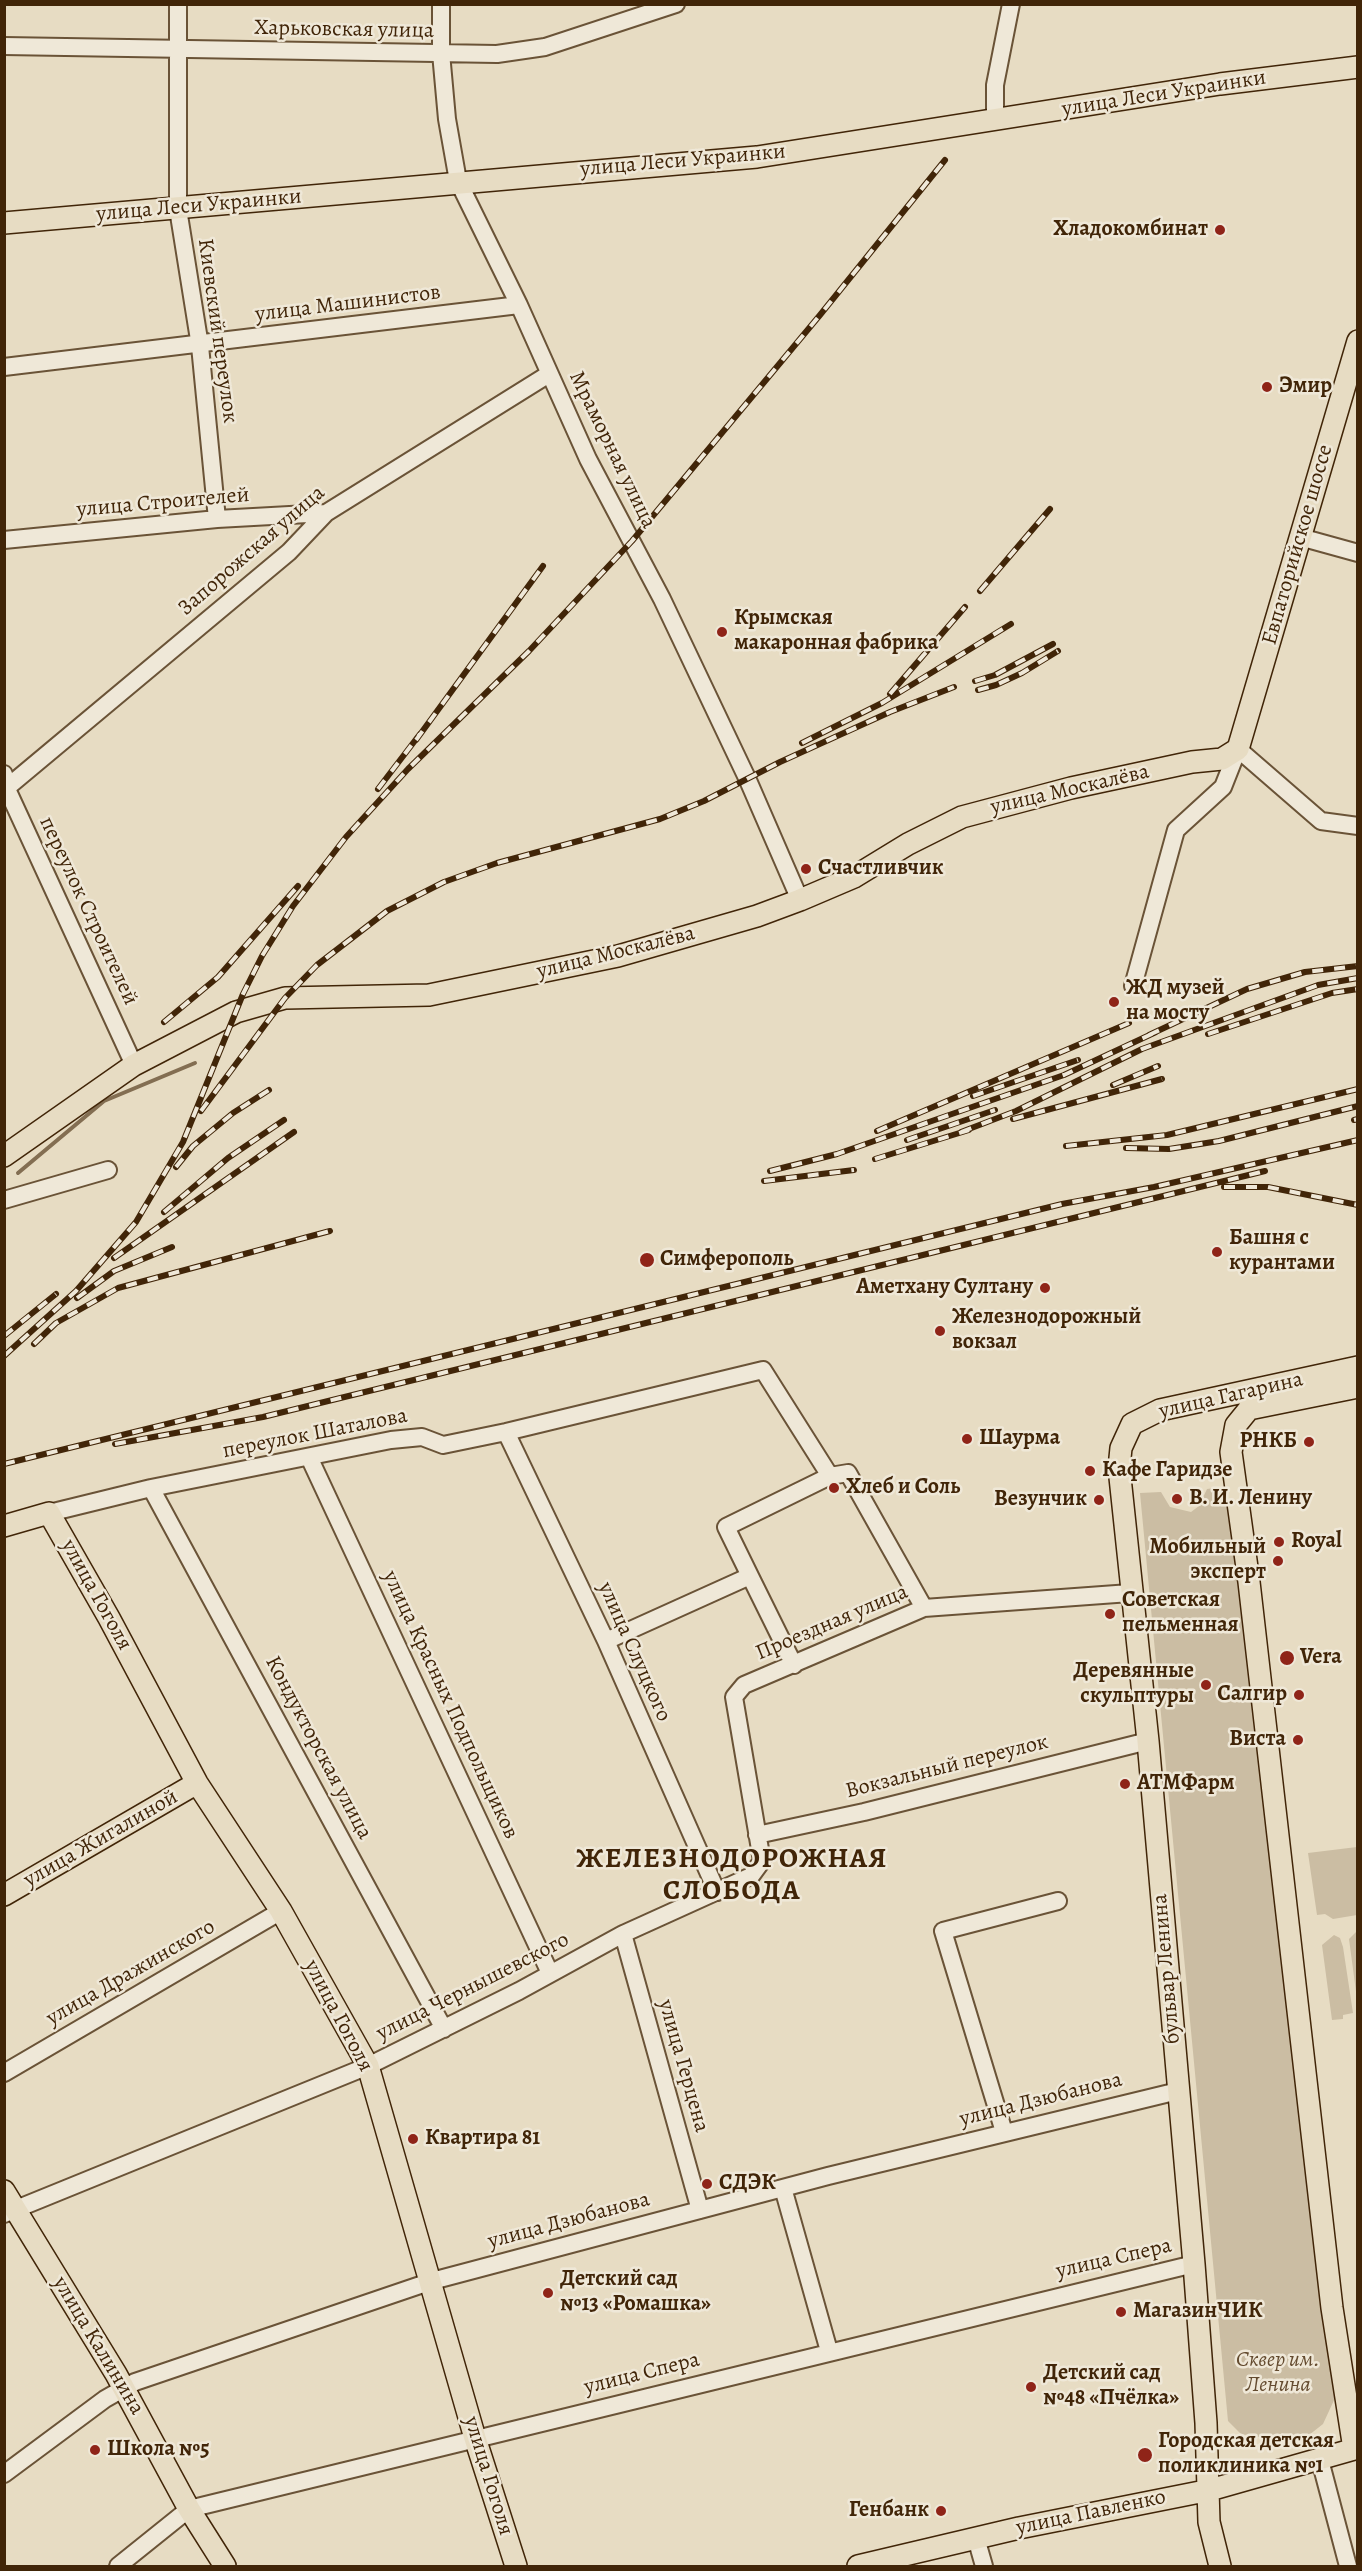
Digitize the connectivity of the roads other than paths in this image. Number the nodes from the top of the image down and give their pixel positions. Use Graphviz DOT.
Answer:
graph roads {
  1 [pos="178,4"];
  2 [pos="441,4"];
  3 [pos="676,4"];
  4 [pos="1011,4"];
  5 [pos="4,46"];
  6 [pos="177,50"];
  7 [pos="441,53"];
  8 [pos="1358,67"];
  9 [pos="995,119"];
  10 [pos="458,182"];
  11 [pos="178,209"];
  12 [pos="4,223"];
  13 [pos="519,305"];
  14 [pos="1358,340"];
  15 [pos="200,346"];
  16 [pos="4,367"];
  17 [pos="549,374"];
  18 [pos="326,513"];
  19 [pos="217,519"];
  20 [pos="1300,537"];
  21 [pos="4,540"];
  22 [pos="1358,553"];
  23 [pos="1238,749"];
  24 [pos="5,784"];
  25 [pos="1358,826"];
  26 [pos="800,900"];
  27 [pos="1132,986"];
  28 [pos="134,1065"];
  29 [pos="4,1156"];
  30 [pos="108,1170"];
  31 [pos="4,1200"];
  32 [pos="1358,1367"];
  33 [pos="1358,1387"];
  34 [pos="506,1432"];
  35 [pos="1121,1448"];
  36 [pos="309,1457"];
  37 [pos="830,1476"];
  38 [pos="152,1488"];
  39 [pos="49,1513"];
  40 [pos="4,1527"];
  41 [pos="750,1576"];
  42 [pos="1130,1593"];
  43 [pos="924,1608"];
  44 [pos="606,1641"];
  45 [pos="794,1665"];
  46 [pos="1148,1742"];
  47 [pos="197,1783"];
  48 [pos="757,1835"];
  49 [pos="757,1870"];
  50 [pos="717,1892"];
  51 [pos="4,1895"];
  52 [pos="1058,1901"];
  53 [pos="281,1911"];
  54 [pos="623,1934"];
  55 [pos="550,1973"];
  56 [pos="444,2029"];
  57 [pos="368,2066"];
  58 [pos="4,2073"];
  59 [pos="1178,2091"];
  60 [pos="1004,2132"];
  61 [pos="783,2188"];
  62 [pos="4,2190"];
  63 [pos="700,2210"];
  64 [pos="10,2211"];
  65 [pos="1194,2264"];
  66 [pos="432,2281"];
  67 [pos="829,2351"];
  68 [pos="124,2388"];
  69 [pos="475,2438"];
  70 [pos="1356,2448"];
  71 [pos="1320,2460"];
  72 [pos="6,2469"];
  73 [pos="1210,2490"];
  74 [pos="189,2509"];
  75 [pos="976,2538"];
  76 [pos="885,2563"];
  77 [pos="118,2566"];
  78 [pos="225,2566"];
  79 [pos="516,2566"];
  80 [pos="858,2566"];
  81 [pos="984,2566"];
  82 [pos="1220,2566"];
  83 [pos="1348,2566"];
  1 -- 6 [label="street, Киевский переулок"];
  2 -- 7 [label="street, Мраморная улица"];
  3 -- 7 [label="street, Харьковская улица"];
  4 -- 9 [label="street"];
  5 -- 6 [label="street, Харьковская улица"];
  6 -- 7 [label="street, Харьковская улица"];
  6 -- 11 [label="street, Киевский переулок"];
  7 -- 10 [label="street, Мраморная улица"];
  8 -- 9 [label="main road, улица Леси Украинки"];
  9 -- 10 [label="main road, улица Леси Украинки"];
  10 -- 11 [label="main road, улица Леси Украинки"];
  10 -- 13 [label="street, Мраморная улица"];
  11 -- 12 [label="main road, улица Леси Украинки"];
  11 -- 15 [label="street, Киевский переулок"];
  13 -- 15 [label="street, улица Машинистов"];
  13 -- 17 [label="street, Мраморная улица"];
  14 -- 20 [label="main road, Евпаторийское шоссе"];
  15 -- 16 [label="street, улица Машинистов"];
  15 -- 19 [label="street, Киевский переулок"];
  17 -- 18 [label="street, Запорожская улица"];
  17 -- 26 [label="street, Мраморная улица"];
  18 -- 19 [label="street, улица Строителей"];
  18 -- 24 [label="street, Запорожская улица"];
  19 -- 21 [label="street, улица Строителей"];
  20 -- 22 [label="street"];
  20 -- 23 [label="main road, Евпаторийское шоссе"];
  23 -- 25 [label="street"];
  23 -- 26 [label="main road, улица Москалёва"];
  23 -- 27 [label="street"];
  24 -- 28 [label="street, переулок Строителей"];
  26 -- 28 [label="main road, улица Москалёва"];
  28 -- 29 [label="main road, улица Москалёва"];
  30 -- 31 [label="street"];
  32 -- 35 [label="main road, улица Гагарина"];
  33 -- 70 [label="main road, улица Гагарина"];
  34 -- 36 [label="street, переулок Шаталова"];
  34 -- 37 [label="street, переулок Шаталова"];
  34 -- 44 [label="street, улица Слуцкого"];
  35 -- 42 [label="main road, бульвар Ленина"];
  36 -- 38 [label="street, переулок Шаталова"];
  36 -- 55 [label="street, улица Красных Подпольщиков"];
  37 -- 41 [label="street"];
  37 -- 43 [label="street"];
  38 -- 39 [label="street, переулок Шаталова"];
  38 -- 56 [label="street, Кондукторская улица"];
  39 -- 40 [label="main road"];
  39 -- 47 [label="main road, улица Гоголя"];
  41 -- 44 [label="street"];
  41 -- 45 [label="street"];
  42 -- 43 [label="street, Проездная улица"];
  42 -- 46 [label="main road, бульвар Ленина"];
  43 -- 45 [label="street, Проездная улица"];
  44 -- 50 [label="street, улица Слуцкого"];
  45 -- 48 [label="street, Проездная улица"];
  46 -- 48 [label="street, Вокзальный переулок"];
  46 -- 59 [label="main road, бульвар Ленина"];
  47 -- 51 [label="main road, улица Жигалиной"];
  47 -- 53 [label="main road, улица Гоголя"];
  48 -- 49 [label="street, Проездная улица"];
  49 -- 50 [label="street, улица Чернышевского"];
  50 -- 54 [label="street, улица Чернышевского"];
  52 -- 60 [label="street"];
  53 -- 57 [label="main road, улица Гоголя"];
  53 -- 58 [label="street, улица Дражинского"];
  54 -- 55 [label="street, улица Чернышевского"];
  54 -- 63 [label="street, улица Герцена"];
  55 -- 56 [label="street, улица Чернышевского"];
  56 -- 57 [label="street, улица Чернышевского"];
  57 -- 64 [label="street, улица Чернышевского"];
  57 -- 66 [label="main road, улица Гоголя"];
  59 -- 60 [label="street, улица Дзюбанова"];
  59 -- 65 [label="main road, бульвар Ленина"];
  60 -- 61 [label="street, улица Дзюбанова"];
  61 -- 63 [label="street, улица Дзюбанова"];
  61 -- 67 [label="street"];
  62 -- 64 [label="main road, улица Калинина"];
  63 -- 66 [label="street, улица Дзюбанова"];
  64 -- 68 [label="main road, улица Калинина"];
  65 -- 67 [label="street, улица Спера"];
  65 -- 73 [label="main road, бульвар Ленина"];
  66 -- 68 [label="street, улица Дзюбанова"];
  66 -- 69 [label="main road, улица Гоголя"];
  67 -- 69 [label="street, улица Спера"];
  68 -- 72 [label="street, улица Дзюбанова"];
  68 -- 74 [label="main road, улица Калинина"];
  69 -- 74 [label="street, улица Спера"];
  69 -- 79 [label="main road, улица Гоголя"];
  70 -- 71 [label="main road, улица Павленко"];
  71 -- 73 [label="main road, улица Павленко"];
  71 -- 83 [label="street"];
  73 -- 75 [label="main road, улица Павленко"];
  73 -- 82 [label="main road, бульвар Ленина"];
  74 -- 77 [label="street, улица Спера"];
  74 -- 78 [label="main road, улица Калинина"];
  75 -- 76 [label="main road, улица Павленко"];
  75 -- 81 [label="street"];
  76 -- 80 [label="main road, улица Павленко"];
}
